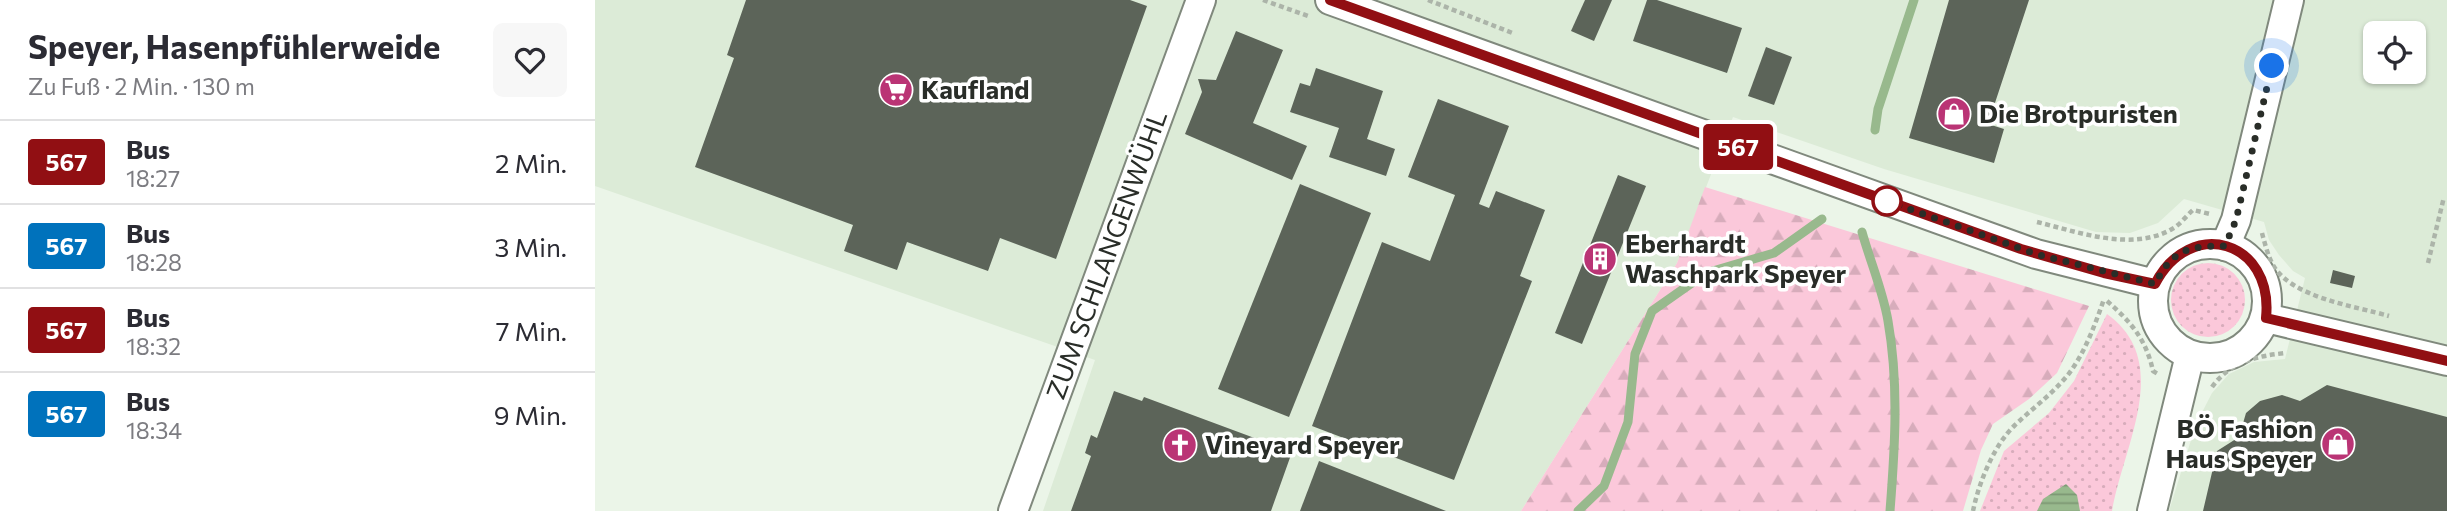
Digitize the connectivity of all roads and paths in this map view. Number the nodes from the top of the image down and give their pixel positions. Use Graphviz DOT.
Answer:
graph roads {
  1 [pos="1201,0"];
  2 [pos="1330,0"];
  3 [pos="1428,0"];
  4 [pos="2289,0"];
  5 [pos="1521,36"];
  6 [pos="2444,197"];
  7 [pos="2236,220"];
  8 [pos="2033,221"];
  9 [pos="2225,246"];
  10 [pos="2428,263"];
  11 [pos="2155,284"];
  12 [pos="2309,292"];
  13 [pos="2104,299"];
  14 [pos="2266,318"];
  15 [pos="2190,355"];
  16 [pos="2447,361"];
  17 [pos="1013,511"];
  18 [pos="1973,511"];
  19 [pos="2152,511"];
  1 -- 17 [label="street, ZUM SCHLANGENWÜHL"];
  2 -- 11 [label="street"];
  3 -- 5 [label="path"];
  4 -- 7 [label="street"];
  6 -- 10 [label="path"];
  7 -- 8 [label="path"];
  7 -- 9 [label="street"];
  7 -- 12 [label="path"];
  9 -- 11 [label="street"];
  9 -- 14 [label="street"];
  11 -- 15 [label="street"];
  13 -- 18 [label="path"];
  14 -- 15 [label="street"];
  14 -- 16 [label="street"];
  15 -- 19 [label="street"];
}
